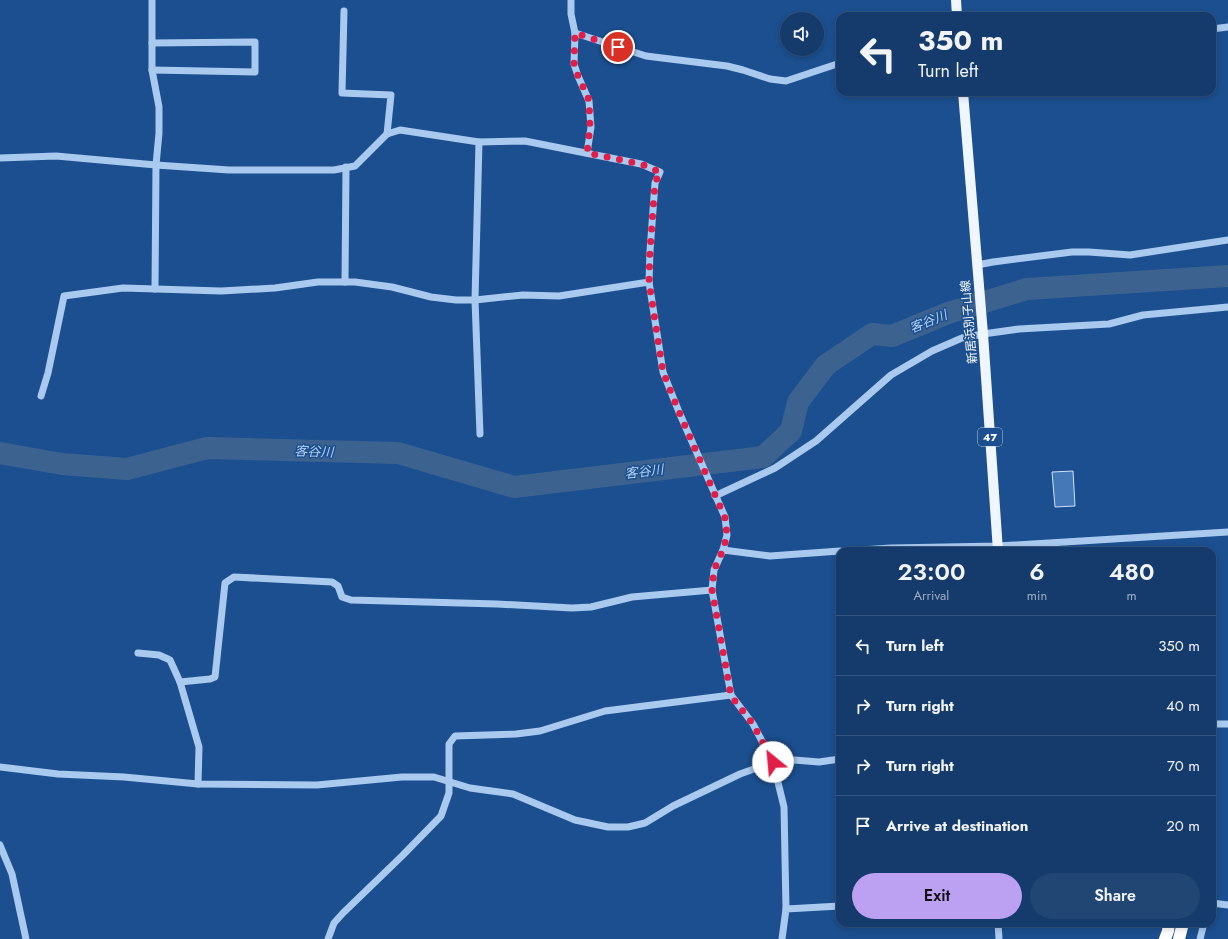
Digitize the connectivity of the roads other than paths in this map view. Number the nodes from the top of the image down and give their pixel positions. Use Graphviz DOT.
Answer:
graph roads {
  1 [pos="152,0"];
  2 [pos="571,0"];
  3 [pos="956,0"];
  4 [pos="344,11"];
  5 [pos="957,12"];
  6 [pos="1228,27"];
  7 [pos="1216,28"];
  8 [pos="575,33"];
  9 [pos="152,43"];
  10 [pos="836,64"];
  11 [pos="152,70"];
  12 [pos="963,96"];
  13 [pos="388,134"];
  14 [pos="479,142"];
  15 [pos="587,153"];
  16 [pos="0,158"];
  17 [pos="156,165"];
  18 [pos="346,167"];
  19 [pos="1228,240"];
  20 [pos="977,269"];
  21 [pos="345,282"];
  22 [pos="649,282"];
  23 [pos="155,289"];
  24 [pos="475,300"];
  25 [pos="1228,307"];
  26 [pos="982,329"];
  27 [pos="40,396"];
  28 [pos="480,434"];
  29 [pos="715,494"];
  30 [pos="1228,532"];
  31 [pos="998,547"];
  32 [pos="1012,547"];
  33 [pos="723,550"];
  34 [pos="836,551"];
  35 [pos="712,590"];
  36 [pos="138,653"];
  37 [pos="180,682"];
  38 [pos="731,696"];
  39 [pos="1216,724"];
  40 [pos="1228,724"];
  41 [pos="836,760"];
  42 [pos="773,762"];
  43 [pos="0,767"];
  44 [pos="450,782"];
  45 [pos="198,784"];
  46 [pos="0,845"];
  47 [pos="1216,904"];
  48 [pos="1228,905"];
  49 [pos="836,906"];
  50 [pos="786,909"];
  51 [pos="998,927"];
  52 [pos="1168,927"];
  53 [pos="1182,927"];
  54 [pos="1203,927"];
  55 [pos="26,939"];
  56 [pos="328,939"];
  57 [pos="782,939"];
  58 [pos="999,939"];
  59 [pos="1164,939"];
  60 [pos="1179,939"];
  61 [pos="1200,939"];
  1 -- 9 [label="street"];
  2 -- 8 [label="street"];
  3 -- 5 [label="main road"];
  4 -- 13 [label="street"];
  6 -- 7 [label="street"];
  8 -- 10 [label="street"];
  8 -- 15 [label="street"];
  9 -- 11 [label="street"];
  9 -- 11 [label="street"];
  11 -- 17 [label="street"];
  12 -- 20 [label="main road, 新居浜別子山線 / 47"];
  13 -- 14 [label="street"];
  13 -- 18 [label="street"];
  14 -- 15 [label="street"];
  14 -- 24 [label="street"];
  15 -- 22 [label="street"];
  16 -- 17 [label="street"];
  17 -- 18 [label="street"];
  17 -- 23 [label="street"];
  18 -- 21 [label="street"];
  19 -- 20 [label="street"];
  20 -- 26 [label="main road, 新居浜別子山線 / 47"];
  21 -- 23 [label="street"];
  21 -- 24 [label="street"];
  22 -- 24 [label="street"];
  22 -- 29 [label="street"];
  23 -- 27 [label="street"];
  24 -- 28 [label="street"];
  25 -- 26 [label="street"];
  26 -- 29 [label="street"];
  26 -- 31 [label="main road, 新居浜別子山線 / 47"];
  29 -- 33 [label="street"];
  30 -- 32 [label="street"];
  33 -- 34 [label="street"];
  33 -- 35 [label="street"];
  35 -- 37 [label="street"];
  35 -- 38 [label="street"];
  36 -- 37 [label="street"];
  37 -- 45 [label="street"];
  38 -- 42 [label="street"];
  38 -- 44 [label="street"];
  39 -- 40 [label="street"];
  41 -- 42 [label="street"];
  42 -- 44 [label="street"];
  42 -- 50 [label="street"];
  43 -- 45 [label="street"];
  44 -- 45 [label="street"];
  44 -- 56 [label="street"];
  46 -- 55 [label="street"];
  47 -- 48 [label="street"];
  49 -- 50 [label="street"];
  50 -- 57 [label="street"];
  51 -- 58 [label="street"];
  52 -- 59 [label="highway"];
  53 -- 60 [label="highway"];
  54 -- 61 [label="street"];
}
